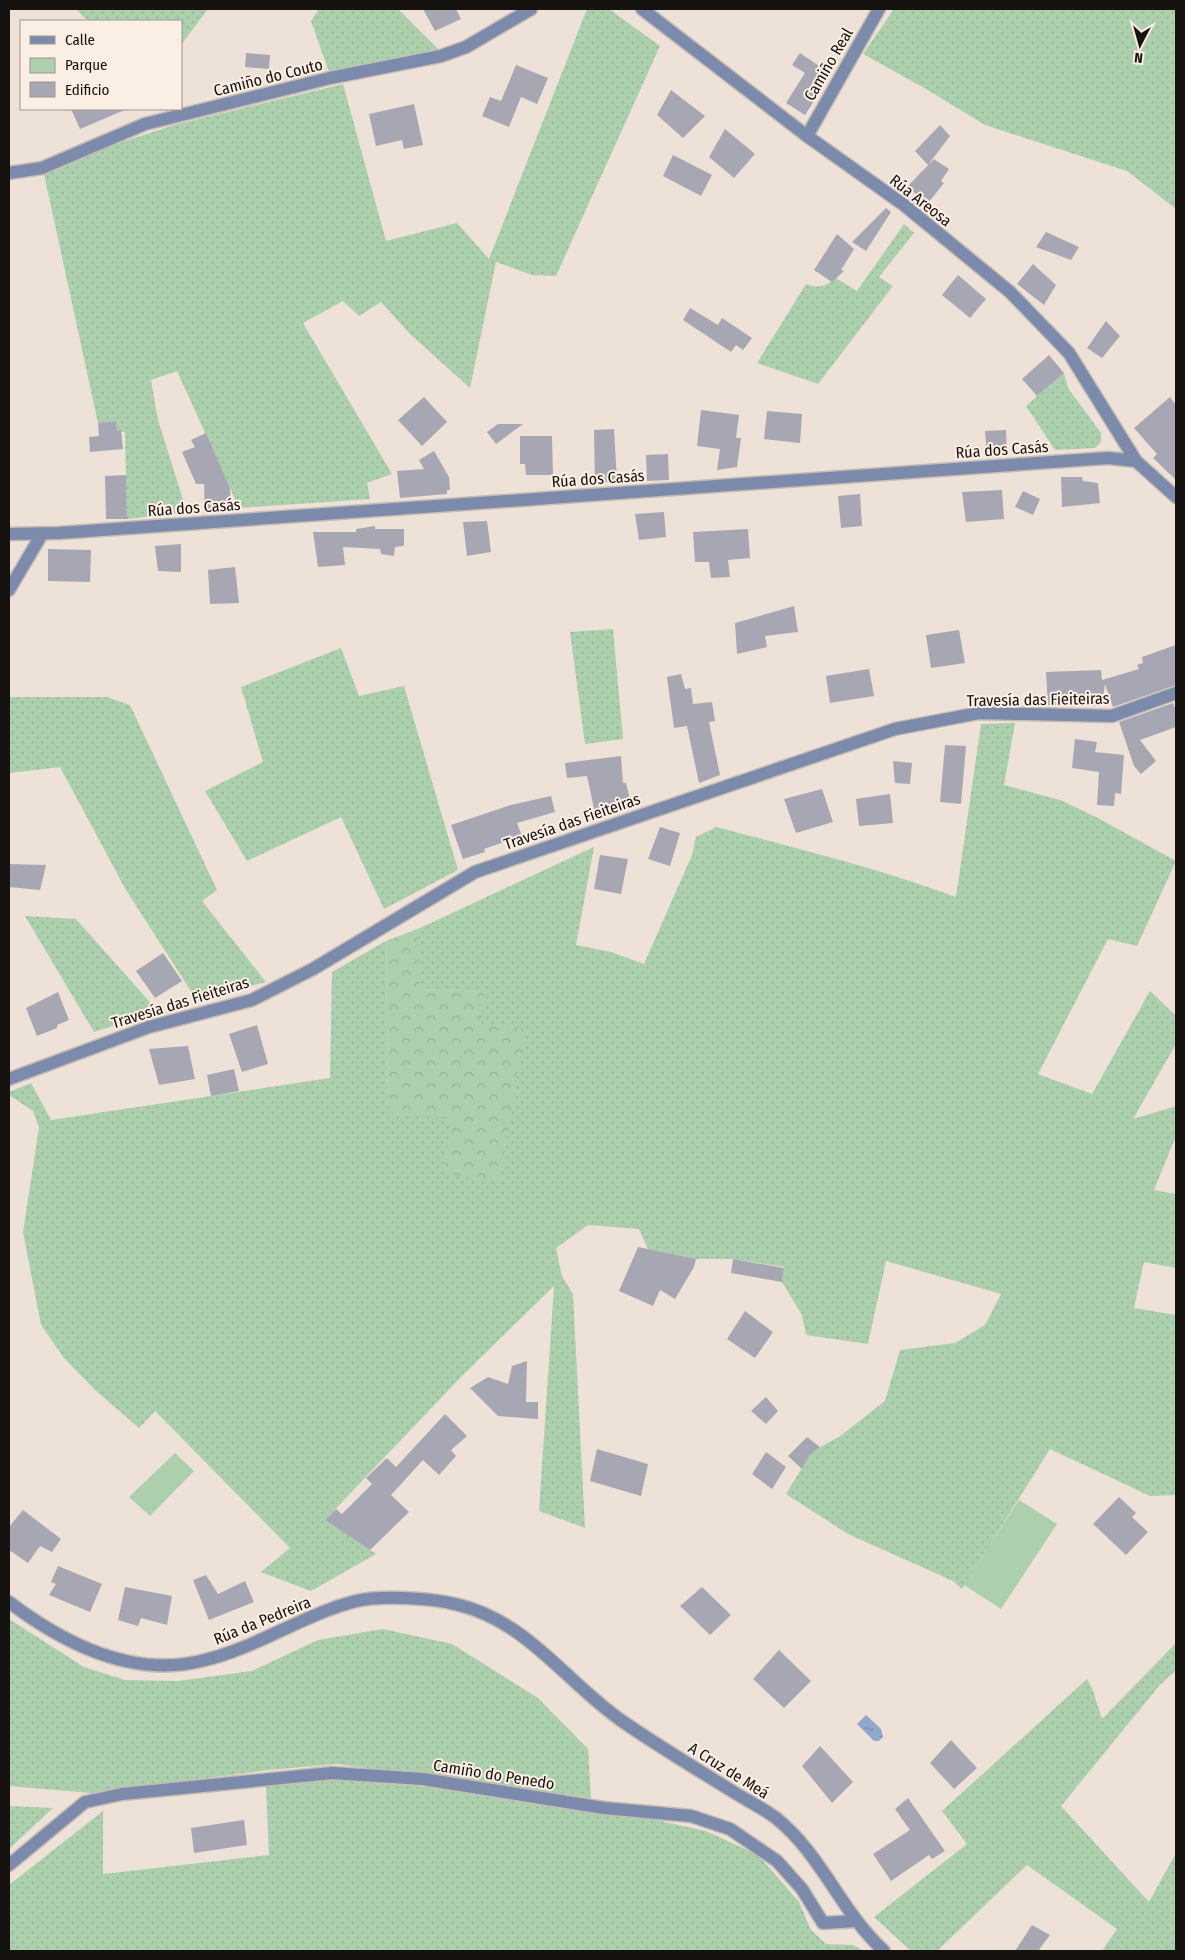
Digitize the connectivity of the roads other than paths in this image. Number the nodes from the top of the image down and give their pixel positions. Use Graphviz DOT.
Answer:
graph roads {
  1 [pos="531,9"];
  2 [pos="642,9"];
  3 [pos="878,9"];
  4 [pos="807,136"];
  5 [pos="9,173"];
  6 [pos="1136,461"];
  7 [pos="1176,497"];
  8 [pos="9,534"];
  9 [pos="42,534"];
  10 [pos="9,590"];
  11 [pos="1176,693"];
  12 [pos="9,1079"];
  13 [pos="9,1602"];
  14 [pos="532,1641"];
  15 [pos="9,1865"];
  16 [pos="856,1921"];
  17 [pos="884,1951"];
  1 -- 5 [label="street, Camiño do Couto"];
  2 -- 4 [label="street, Rúa Areosa"];
  3 -- 4 [label="street, Camiño Real"];
  4 -- 6 [label="street, Rúa Areosa"];
  6 -- 7 [label="street"];
  6 -- 9 [label="street, Rúa dos Casás"];
  8 -- 9 [label="street, Rúa dos Casás"];
  9 -- 10 [label="street"];
  11 -- 12 [label="street, Travesía das Fieiteiras"];
  13 -- 14 [label="street, Rúa da Pedreira"];
  14 -- 16 [label="street, A Cruz de Meá"];
  15 -- 16 [label="street, Camiño do Penedo"];
  16 -- 17 [label="street, A Cruz de Meá"];
}
